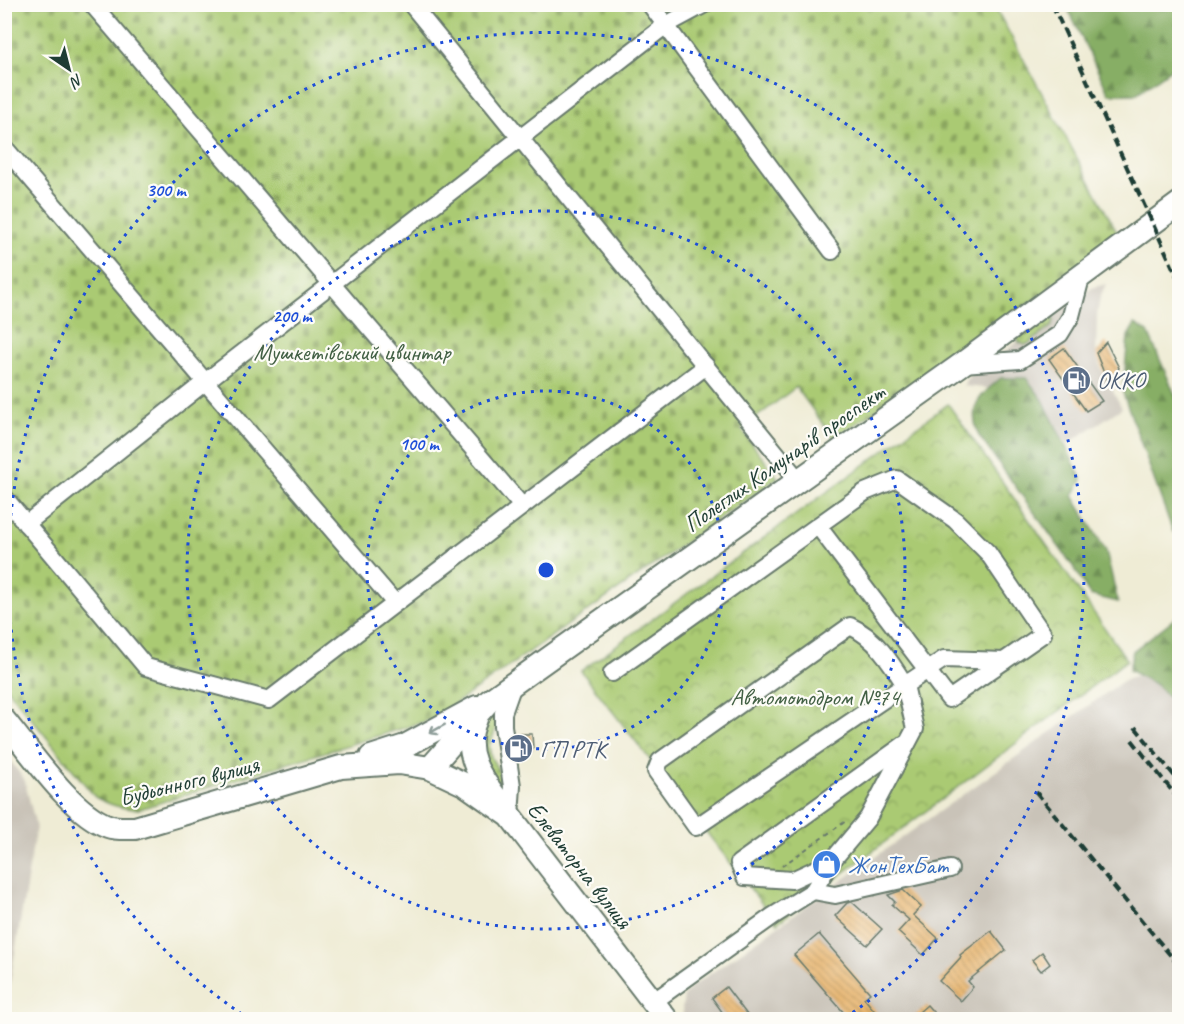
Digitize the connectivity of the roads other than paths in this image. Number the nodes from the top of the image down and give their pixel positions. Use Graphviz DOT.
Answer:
graph roads {
  1 [pos="92,4"];
  2 [pos="411,4"];
  3 [pos="650,4"];
  4 [pos="705,4"];
  5 [pos="666,26"];
  6 [pos="520,138"];
  7 [pos="4,147"];
  8 [pos="1179,203"];
  9 [pos="832,251"];
  10 [pos="1080,278"];
  11 [pos="331,284"];
  12 [pos="962,363"];
  13 [pos="705,366"];
  14 [pos="205,382"];
  15 [pos="799,481"];
  16 [pos="4,497"];
  17 [pos="522,506"];
  18 [pos="26,524"];
  19 [pos="818,526"];
  20 [pos="395,603"];
  21 [pos="1004,661"];
  22 [pos="927,671"];
  23 [pos="612,673"];
  24 [pos="514,682"];
  25 [pos="905,685"];
  26 [pos="489,701"];
  27 [pos="4,720"];
  28 [pos="908,741"];
  29 [pos="341,767"];
  30 [pos="430,768"];
  31 [pos="510,816"];
  32 [pos="831,862"];
  33 [pos="950,869"];
  34 [pos="813,891"];
  35 [pos="660,1011"];
  1 -- 11 [label="lane"];
  2 -- 6 [label="lane"];
  3 -- 5 [label="lane"];
  4 -- 5 [label="lane"];
  5 -- 6 [label="lane"];
  5 -- 9 [label="lane"];
  6 -- 11 [label="lane"];
  6 -- 13 [label="lane"];
  7 -- 14 [label="lane"];
  8 -- 10 [label="main road, Полеглих Комунарів проспект"];
  10 -- 12 [label="main road, Полеглих Комунарів проспект"];
  10 -- 12 [label="lane"];
  11 -- 14 [label="lane"];
  11 -- 17 [label="lane"];
  12 -- 15 [label="main road, Полеглих Комунарів проспект"];
  13 -- 15 [label="lane"];
  13 -- 17 [label="lane"];
  14 -- 18 [label="lane"];
  14 -- 20 [label="lane"];
  15 -- 24 [label="main road, Полеглих Комунарів проспект"];
  16 -- 18 [label="lane"];
  17 -- 20 [label="lane"];
  18 -- 20 [label="lane"];
  19 -- 21 [label="lane"];
  19 -- 22 [label="lane"];
  19 -- 23 [label="lane"];
  21 -- 22 [label="lane"];
  21 -- 22 [label="lane"];
  22 -- 25 [label="lane"];
  24 -- 26 [label="main road, Полеглих Комунарів проспект"];
  24 -- 31 [label="lane"];
  25 -- 25 [label="lane"];
  25 -- 28 [label="lane"];
  26 -- 29 [label="main road, one-way"];
  26 -- 30 [label="main road, Полеглих Комунарів проспект"];
  26 -- 31 [label="main road"];
  27 -- 29 [label="main road, Будьонного вулиця"];
  28 -- 32 [label="lane"];
  28 -- 32 [label="lane"];
  29 -- 30 [label="main road, Будьонного вулиця"];
  30 -- 31 [label="main road, Елеваторна вулиця"];
  31 -- 35 [label="main road, Елеваторна вулиця"];
  32 -- 34 [label="lane"];
  33 -- 34 [label="lane"];
  34 -- 35 [label="lane"];
}
